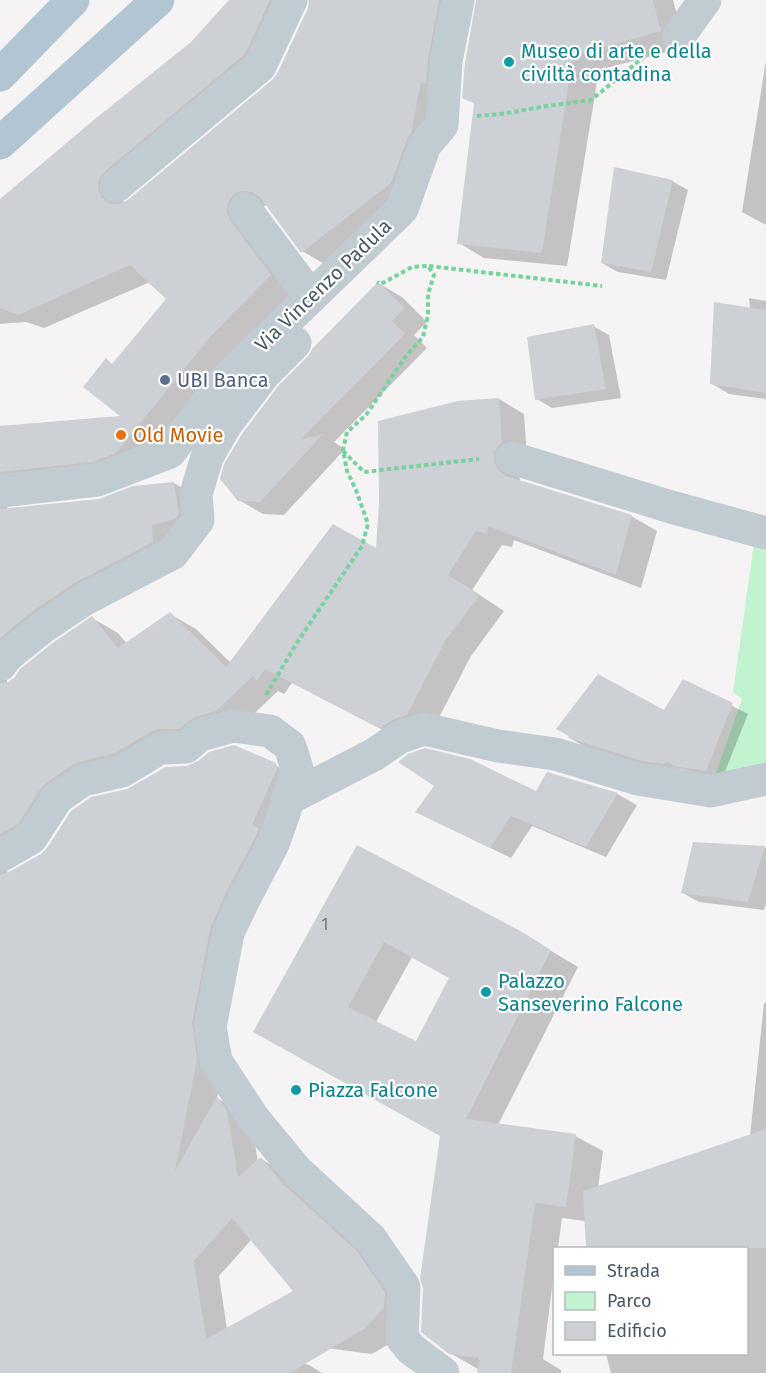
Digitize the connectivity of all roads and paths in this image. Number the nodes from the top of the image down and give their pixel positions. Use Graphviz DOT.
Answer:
graph roads {
  1 [pos="74,0"];
  2 [pos="158,0"];
  3 [pos="291,0"];
  4 [pos="458,0"];
  5 [pos="705,0"];
  6 [pos="679,36"];
  7 [pos="0,75"];
  8 [pos="442,125"];
  9 [pos="0,143"];
  10 [pos="116,186"];
  11 [pos="245,209"];
  12 [pos="402,209"];
  13 [pos="428,266"];
  14 [pos="367,274"];
  15 [pos="602,286"];
  16 [pos="311,297"];
  17 [pos="343,450"];
  18 [pos="512,458"];
  19 [pos="0,491"];
  20 [pos="766,532"];
  21 [pos="0,664"];
  22 [pos="261,730"];
  23 [pos="766,779"];
  24 [pos="288,799"];
  25 [pos="0,856"];
  26 [pos="443,1373"];
  1 -- 7 [label="main road"];
  2 -- 9 [label="main road"];
  3 -- 10 [label="street"];
  4 -- 8 [label="street"];
  5 -- 6 [label="street"];
  6 -- 8 [label="path"];
  8 -- 12 [label="street, Via Vincenzo Padula"];
  11 -- 16 [label="street"];
  12 -- 14 [label="street"];
  12 -- 16 [label="street, Via Vincenzo Padula"];
  13 -- 14 [label="path"];
  13 -- 15 [label="path"];
  13 -- 17 [label="path"];
  14 -- 21 [label="street"];
  16 -- 19 [label="street, Via Vincenzo Padula"];
  17 -- 18 [label="path"];
  17 -- 22 [label="path"];
  18 -- 20 [label="street"];
  22 -- 24 [label="street"];
  22 -- 25 [label="street"];
  23 -- 24 [label="street"];
  24 -- 26 [label="street"];
}
